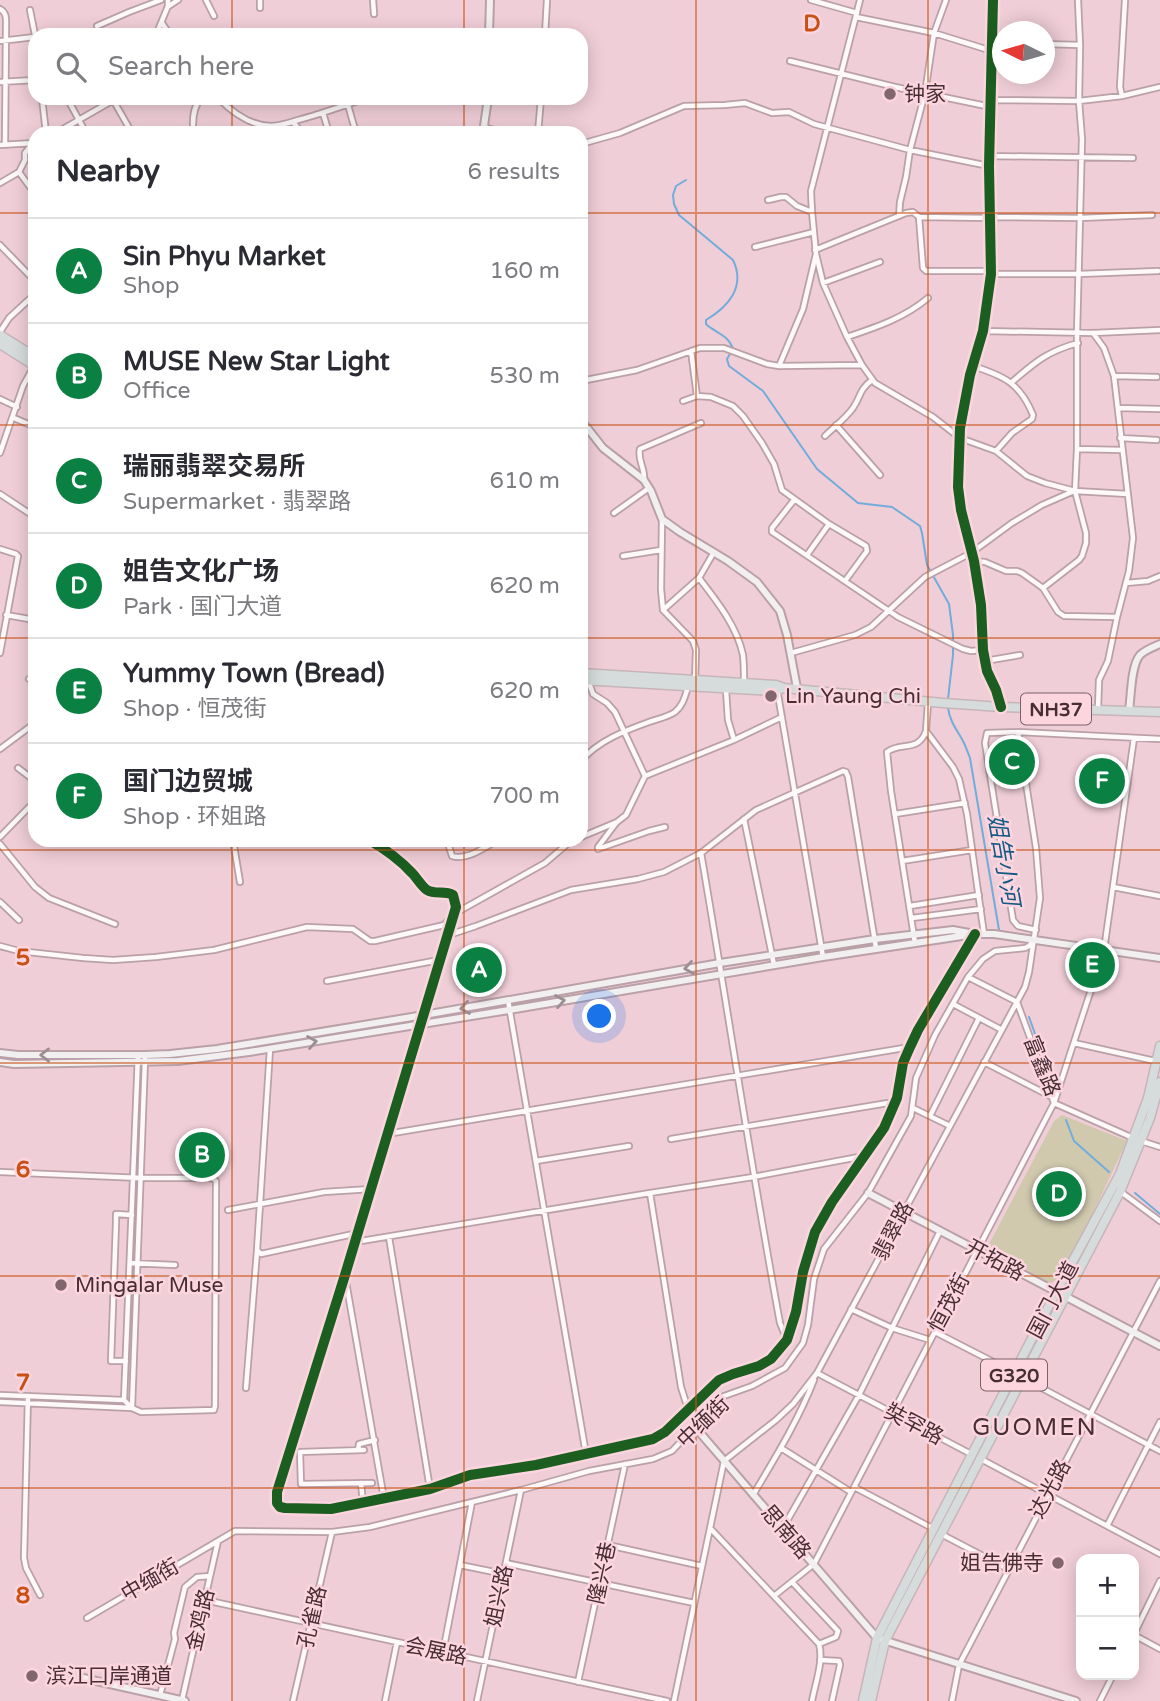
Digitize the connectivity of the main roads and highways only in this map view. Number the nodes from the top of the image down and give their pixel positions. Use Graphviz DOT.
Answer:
graph roads {
  1 [pos="0,333"];
  2 [pos="0,344"];
  3 [pos="28,352"];
  4 [pos="28,361"];
  5 [pos="588,674"];
  6 [pos="588,680"];
  7 [pos="692,684"];
  8 [pos="779,688"];
  9 [pos="1160,712"];
  10 [pos="1160,1046"];
  11 [pos="1160,1083"];
  12 [pos="1138,1140"];
  13 [pos="1060,1294"];
  14 [pos="881,1640"];
  15 [pos="863,1701"];
  16 [pos="870,1701"];
  1 -- 3 [label="highway"];
  2 -- 4 [label="highway"];
  5 -- 7 [label="highway, NH37"];
  6 -- 7 [label="highway, NH37"];
  7 -- 8 [label="highway, NH37"];
  7 -- 8 [label="highway, NH37"];
  8 -- 9 [label="highway, NH37"];
  10 -- 12 [label="highway, 国门大道 / G320"];
  11 -- 12 [label="highway, 国门大道 / G320"];
  12 -- 13 [label="highway, 国门大道 / G320"];
  12 -- 13 [label="highway, 国门大道 / G320"];
  13 -- 14 [label="highway, 国门大道 / G320"];
  14 -- 15 [label="highway, 国门大道 / G320"];
  14 -- 16 [label="highway, 国门大道 / G320"];
}
